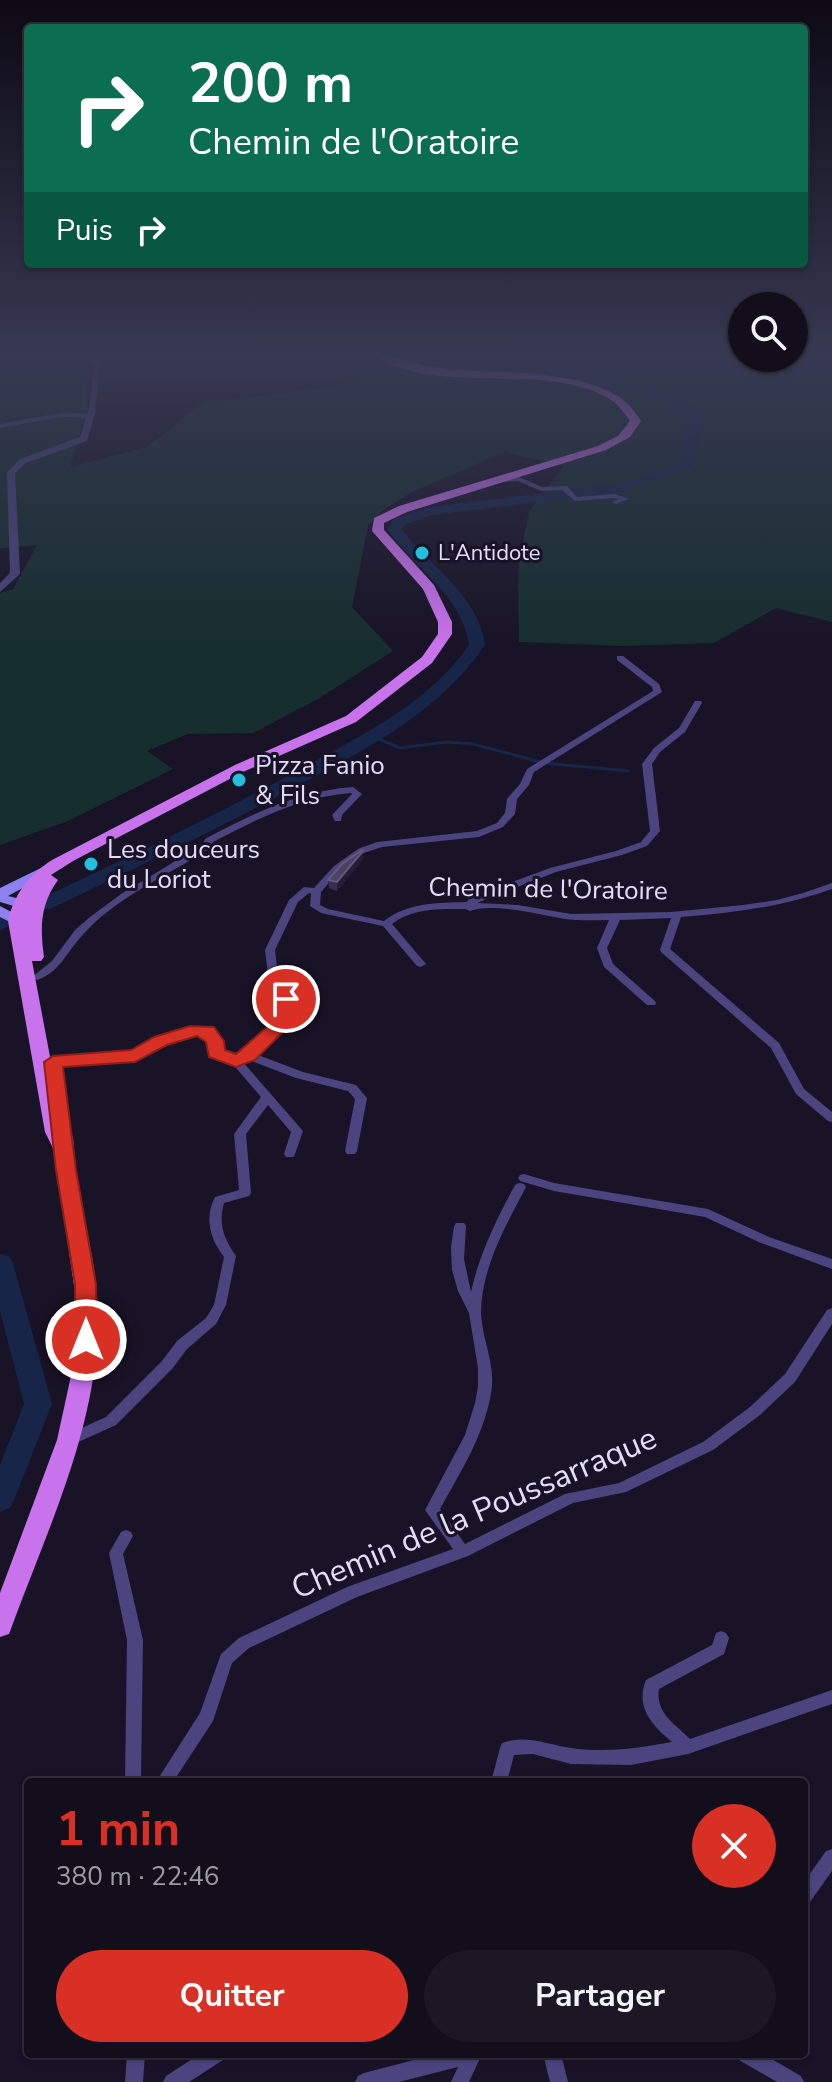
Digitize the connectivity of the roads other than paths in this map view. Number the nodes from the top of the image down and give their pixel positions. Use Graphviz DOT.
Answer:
graph roads {
  1 [pos="50,451"];
  2 [pos="590,451"];
  3 [pos="498,480"];
  4 [pos="616,502"];
  5 [pos="0,589"];
  6 [pos="620,658"];
  7 [pos="698,703"];
  8 [pos="338,819"];
  9 [pos="94,845"];
  10 [pos="47,869"];
  11 [pos="832,886"];
  12 [pos="316,892"];
  13 [pos="0,896"];
  14 [pos="23,906"];
  15 [pos="470,908"];
  16 [pos="0,909"];
  17 [pos="677,914"];
  18 [pos="616,917"];
  19 [pos="386,924"];
  20 [pos="421,964"];
  21 [pos="36,970"];
  22 [pos="651,1003"];
  23 [pos="249,1056"];
  24 [pos="236,1061"];
  25 [pos="53,1062"];
  26 [pos="267,1098"];
  27 [pos="832,1118"];
  28 [pos="63,1149"];
  29 [pos="351,1151"];
  30 [pos="290,1154"];
  31 [pos="460,1226"];
  32 [pos="832,1264"];
  33 [pos="474,1311"];
  34 [pos="832,1313"];
  35 [pos="69,1440"];
  36 [pos="126,1536"];
  37 [pos="463,1552"];
  38 [pos="0,1626"];
  39 [pos="721,1638"];
  40 [pos="832,1697"];
  41 [pos="688,1747"];
  42 [pos="133,1778"];
  43 [pos="167,1778"];
  44 [pos="500,1778"];
  45 [pos="832,1857"];
  46 [pos="808,1890"];
  47 [pos="136,2058"];
  48 [pos="211,2058"];
  49 [pos="457,2058"];
  50 [pos="470,2058"];
  51 [pos="553,2058"];
  52 [pos="752,2058"];
  53 [pos="134,2082"];
  54 [pos="172,2082"];
  55 [pos="364,2082"];
  56 [pos="460,2082"];
  57 [pos="559,2082"];
  58 [pos="795,2082"];
  1 -- 5 [label="street"];
  2 -- 3 [label="main road"];
  3 -- 4 [label="street"];
  3 -- 9 [label="main road"];
  6 -- 12 [label="street"];
  7 -- 15 [label="street"];
  8 -- 21 [label="street"];
  9 -- 10 [label="main road"];
  9 -- 14 [label="main road"];
  10 -- 13 [label="main road"];
  10 -- 14 [label="main road"];
  11 -- 17 [label="street, Chemin de l'Oratoire"];
  12 -- 19 [label="street"];
  12 -- 23 [label="street"];
  13 -- 14 [label="main road"];
  14 -- 16 [label="main road"];
  14 -- 21 [label="main road"];
  14 -- 28 [label="main road"];
  15 -- 18 [label="street, Chemin de l'Oratoire"];
  15 -- 19 [label="street, Chemin de l'Oratoire"];
  17 -- 18 [label="street, Chemin de l'Oratoire"];
  17 -- 27 [label="street"];
  18 -- 22 [label="street"];
  19 -- 20 [label="street"];
  21 -- 25 [label="main road"];
  23 -- 24 [label="street"];
  23 -- 29 [label="street"];
  24 -- 25 [label="street"];
  24 -- 26 [label="street"];
  25 -- 28 [label="main road"];
  26 -- 30 [label="street"];
  26 -- 35 [label="street"];
  28 -- 35 [label="main road"];
  31 -- 33 [label="street"];
  32 -- 33 [label="street"];
  33 -- 37 [label="street"];
  34 -- 37 [label="street, Chemin de la Poussarraque"];
  35 -- 38 [label="main road"];
  36 -- 42 [label="street"];
  37 -- 43 [label="street, Chemin de la Poussarraque"];
  39 -- 41 [label="street"];
  40 -- 41 [label="street"];
  41 -- 44 [label="street"];
  45 -- 46 [label="street"];
  47 -- 53 [label="street"];
  48 -- 54 [label="street"];
  49 -- 55 [label="street"];
  50 -- 56 [label="street"];
  51 -- 57 [label="street"];
  52 -- 58 [label="street"];
}
